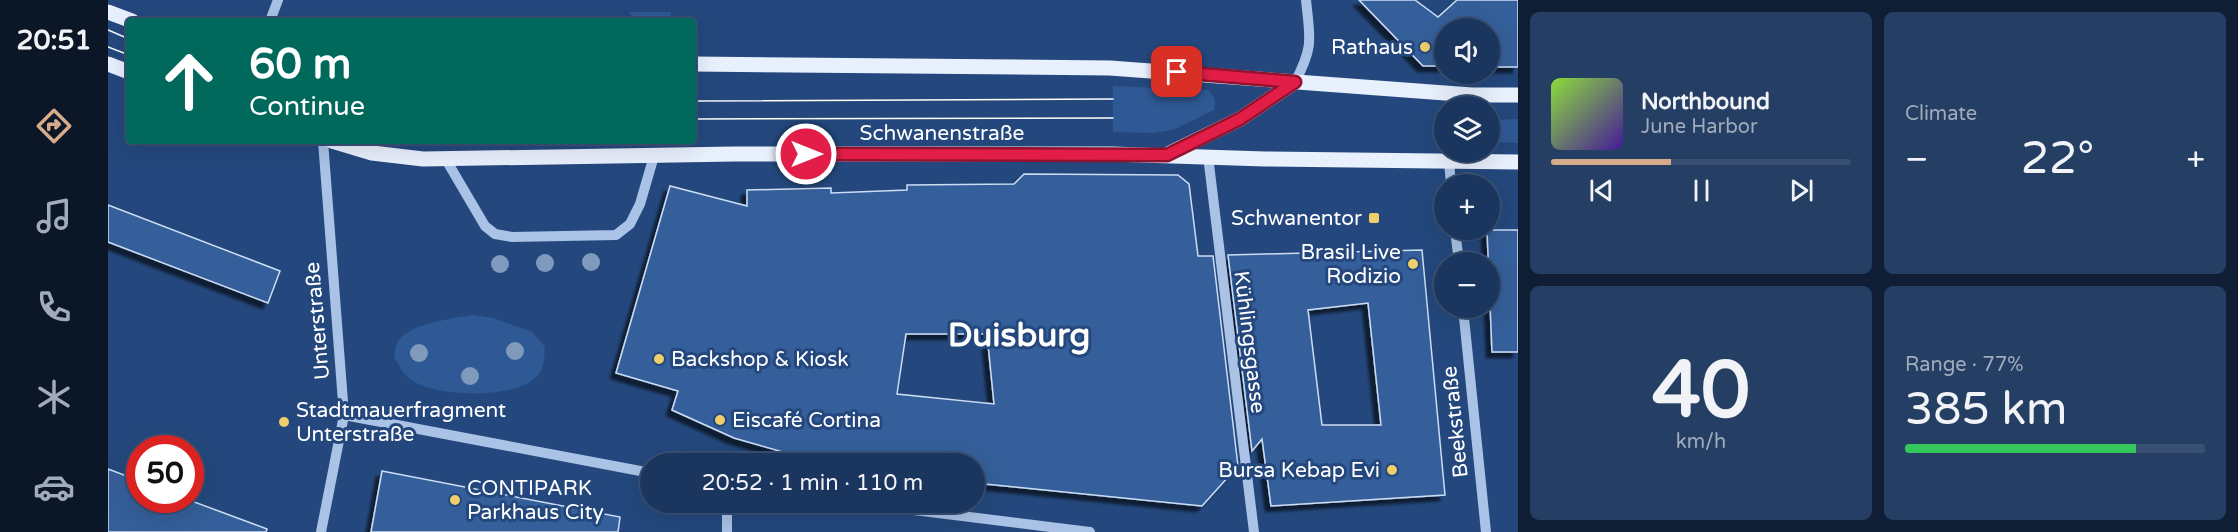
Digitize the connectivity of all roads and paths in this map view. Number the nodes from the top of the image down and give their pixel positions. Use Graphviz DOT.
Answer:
graph roads {
  1 [pos="278,0"];
  2 [pos="1306,0"];
  3 [pos="108,12"];
  4 [pos="271,18"];
  5 [pos="126,19"];
  6 [pos="696,64"];
  7 [pos="1295,82"];
  8 [pos="1518,95"];
  9 [pos="323,144"];
  10 [pos="342,144"];
  11 [pos="1167,155"];
  12 [pos="654,156"];
  13 [pos="1208,156"];
  14 [pos="445,158"];
  15 [pos="1434,162"];
  16 [pos="1449,162"];
  17 [pos="1500,162"];
  18 [pos="1518,162"];
  19 [pos="1450,174"];
  20 [pos="1464,318"];
  21 [pos="344,415"];
  22 [pos="640,471"];
  23 [pos="727,513"];
  24 [pos="937,513"];
  25 [pos="321,532"];
  26 [pos="727,532"];
  27 [pos="1090,532"];
  28 [pos="1254,532"];
  29 [pos="1486,532"];
  1 -- 4 [label="street"];
  2 -- 7 [label="street"];
  3 -- 5 [label="main road"];
  6 -- 7 [label="main road"];
  7 -- 8 [label="main road"];
  7 -- 11 [label="main road"];
  9 -- 21 [label="street, Unterstraße"];
  10 -- 14 [label="main road, Schwanenstraße"];
  11 -- 12 [label="main road, Schwanenstraße"];
  11 -- 13 [label="main road, Schwanenstraße"];
  12 -- 14 [label="main road, Schwanenstraße"];
  12 -- 14 [label="street"];
  13 -- 15 [label="main road, Schwanenstraße"];
  13 -- 28 [label="street, Kühlingsgasse"];
  16 -- 19 [label="street"];
  17 -- 18 [label="main road, Schwanenstraße"];
  20 -- 29 [label="street, Beekstraße"];
  21 -- 22 [label="street"];
  21 -- 25 [label="street, Unterstraße"];
  23 -- 26 [label="street"];
  24 -- 27 [label="street"];
}
